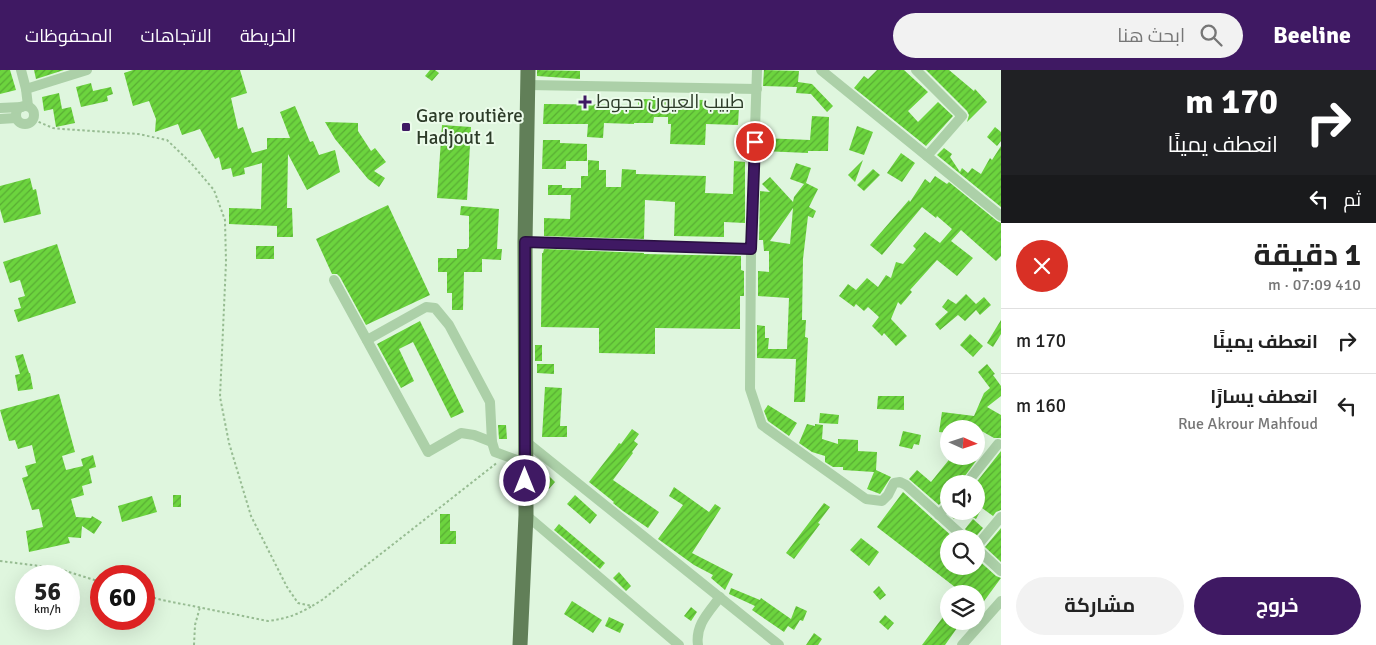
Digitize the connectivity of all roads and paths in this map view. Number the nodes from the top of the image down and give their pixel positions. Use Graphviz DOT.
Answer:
graph roads {
  1 [pos="21,70"];
  2 [pos="87,70"];
  3 [pos="528,70"];
  4 [pos="757,70"];
  5 [pos="916,70"];
  6 [pos="826,71"];
  7 [pos="528,86"];
  8 [pos="26,89"];
  9 [pos="757,89"];
  10 [pos="25,107"];
  11 [pos="0,108"];
  12 [pos="16,118"];
  13 [pos="0,119"];
  14 [pos="34,120"];
  15 [pos="927,156"];
  16 [pos="1001,216"];
  17 [pos="525,242"];
  18 [pos="751,249"];
  19 [pos="334,280"];
  20 [pos="367,340"];
  21 [pos="525,441"];
  22 [pos="492,442"];
  23 [pos="998,444"];
  24 [pos="506,456"];
  25 [pos="524,464"];
  26 [pos="973,475"];
  27 [pos="526,515"];
  28 [pos="940,515"];
  29 [pos="1001,517"];
  30 [pos="945,520"];
  31 [pos="956,530"];
  32 [pos="985,537"];
  33 [pos="985,556"];
  34 [pos="0,561"];
  35 [pos="1001,571"];
  36 [pos="90,579"];
  37 [pos="720,597"];
  38 [pos="155,598"];
  39 [pos="1001,601"];
  40 [pos="312,606"];
  41 [pos="200,607"];
  42 [pos="194,645"];
  43 [pos="520,645"];
  44 [pos="679,645"];
  45 [pos="698,645"];
  46 [pos="779,645"];
  47 [pos="962,645"];
  1 -- 8 [label="street"];
  2 -- 8 [label="street"];
  3 -- 7 [label="main road"];
  4 -- 9 [label="street"];
  5 -- 15 [label="street"];
  6 -- 15 [label="street"];
  7 -- 9 [label="street"];
  7 -- 17 [label="main road"];
  8 -- 10 [label="street"];
  9 -- 18 [label="street"];
  10 -- 11 [label="street"];
  10 -- 12 [label="street"];
  10 -- 14 [label="street"];
  12 -- 13 [label="street"];
  12 -- 14 [label="street"];
  14 -- 40 [label="path"];
  15 -- 16 [label="street"];
  17 -- 18 [label="street"];
  17 -- 21 [label="main road"];
  18 -- 28 [label="street"];
  19 -- 20 [label="street"];
  20 -- 22 [label="street"];
  20 -- 22 [label="street"];
  21 -- 25 [label="main road"];
  21 -- 37 [label="street"];
  22 -- 24 [label="street"];
  23 -- 26 [label="street"];
  24 -- 25 [label="street"];
  24 -- 40 [label="path"];
  25 -- 27 [label="main road"];
  27 -- 43 [label="main road"];
  27 -- 44 [label="street"];
  29 -- 32 [label="street"];
  30 -- 31 [label="street"];
  33 -- 35 [label="street"];
  34 -- 36 [label="path"];
  37 -- 45 [label="street"];
  37 -- 46 [label="street"];
  38 -- 41 [label="path"];
  39 -- 47 [label="street"];
  40 -- 41 [label="path"];
  41 -- 42 [label="path"];
}
